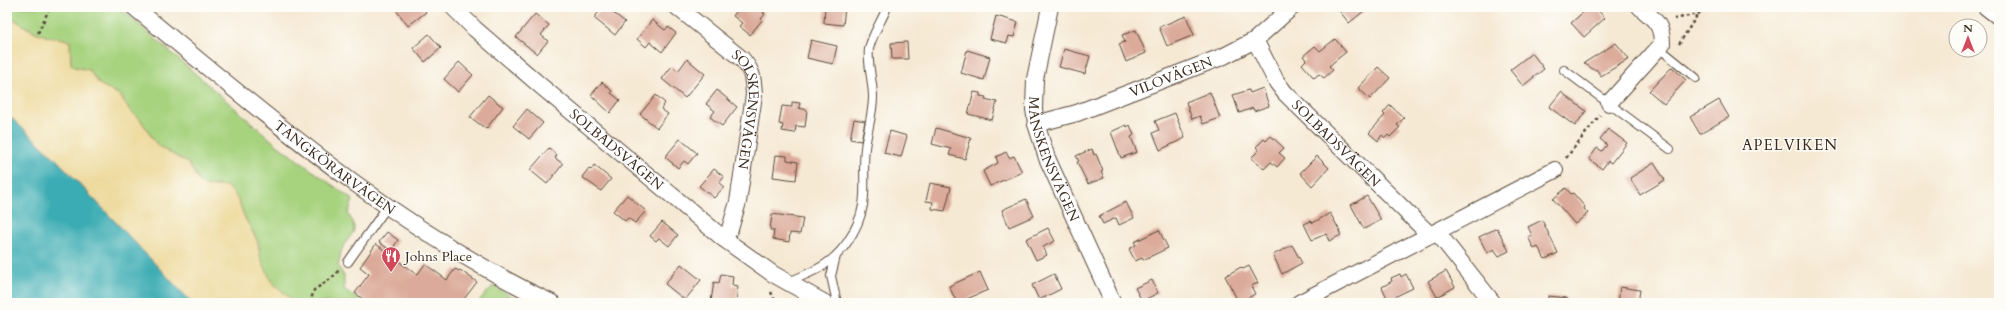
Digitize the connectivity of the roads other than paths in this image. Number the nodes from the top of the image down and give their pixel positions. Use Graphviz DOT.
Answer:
graph roads {
  1 [pos="134,7"];
  2 [pos="453,7"];
  3 [pos="677,7"];
  4 [pos="887,7"];
  5 [pos="1050,7"];
  6 [pos="1292,7"];
  7 [pos="1640,7"];
  8 [pos="1986,7"];
  9 [pos="1999,16"];
  10 [pos="1255,40"];
  11 [pos="1664,52"];
  12 [pos="1564,70"];
  13 [pos="1696,78"];
  14 [pos="1609,103"];
  15 [pos="1036,124"];
  16 [pos="1670,149"];
  17 [pos="1555,170"];
  18 [pos="387,207"];
  19 [pos="1434,234"];
  20 [pos="724,239"];
  21 [pos="836,256"];
  22 [pos="348,262"];
  23 [pos="788,282"];
  24 [pos="552,303"];
  25 [pos="825,303"];
  26 [pos="837,303"];
  27 [pos="1113,303"];
  28 [pos="1299,303"];
  29 [pos="1493,303"];
  1 -- 18 [label="street, TÅNGKÖRARVÄGEN"];
  2 -- 20 [label="street, SOLBADSVÄGEN"];
  3 -- 20 [label="street, SOLSKENSVÄGEN"];
  4 -- 21 [label="lane"];
  5 -- 15 [label="street, MÅNSKENSVÄGEN"];
  6 -- 10 [label="street, VILOVÄGEN"];
  7 -- 11 [label="street"];
  8 -- 9 [label="street"];
  10 -- 15 [label="street, VILOVÄGEN"];
  10 -- 19 [label="street, SOLBADSVÄGEN"];
  11 -- 13 [label="lane"];
  11 -- 14 [label="street"];
  12 -- 14 [label="lane"];
  14 -- 16 [label="lane"];
  15 -- 27 [label="street, MÅNSKENSVÄGEN"];
  17 -- 19 [label="street"];
  18 -- 22 [label="lane"];
  18 -- 24 [label="street, TÅNGKÖRARVÄGEN"];
  19 -- 28 [label="street"];
  19 -- 29 [label="street, SOLBADSVÄGEN"];
  20 -- 23 [label="street, SOLBADSVÄGEN"];
  21 -- 23 [label="lane"];
  21 -- 26 [label="lane"];
  23 -- 25 [label="street, SOLBADSVÄGEN"];
}
